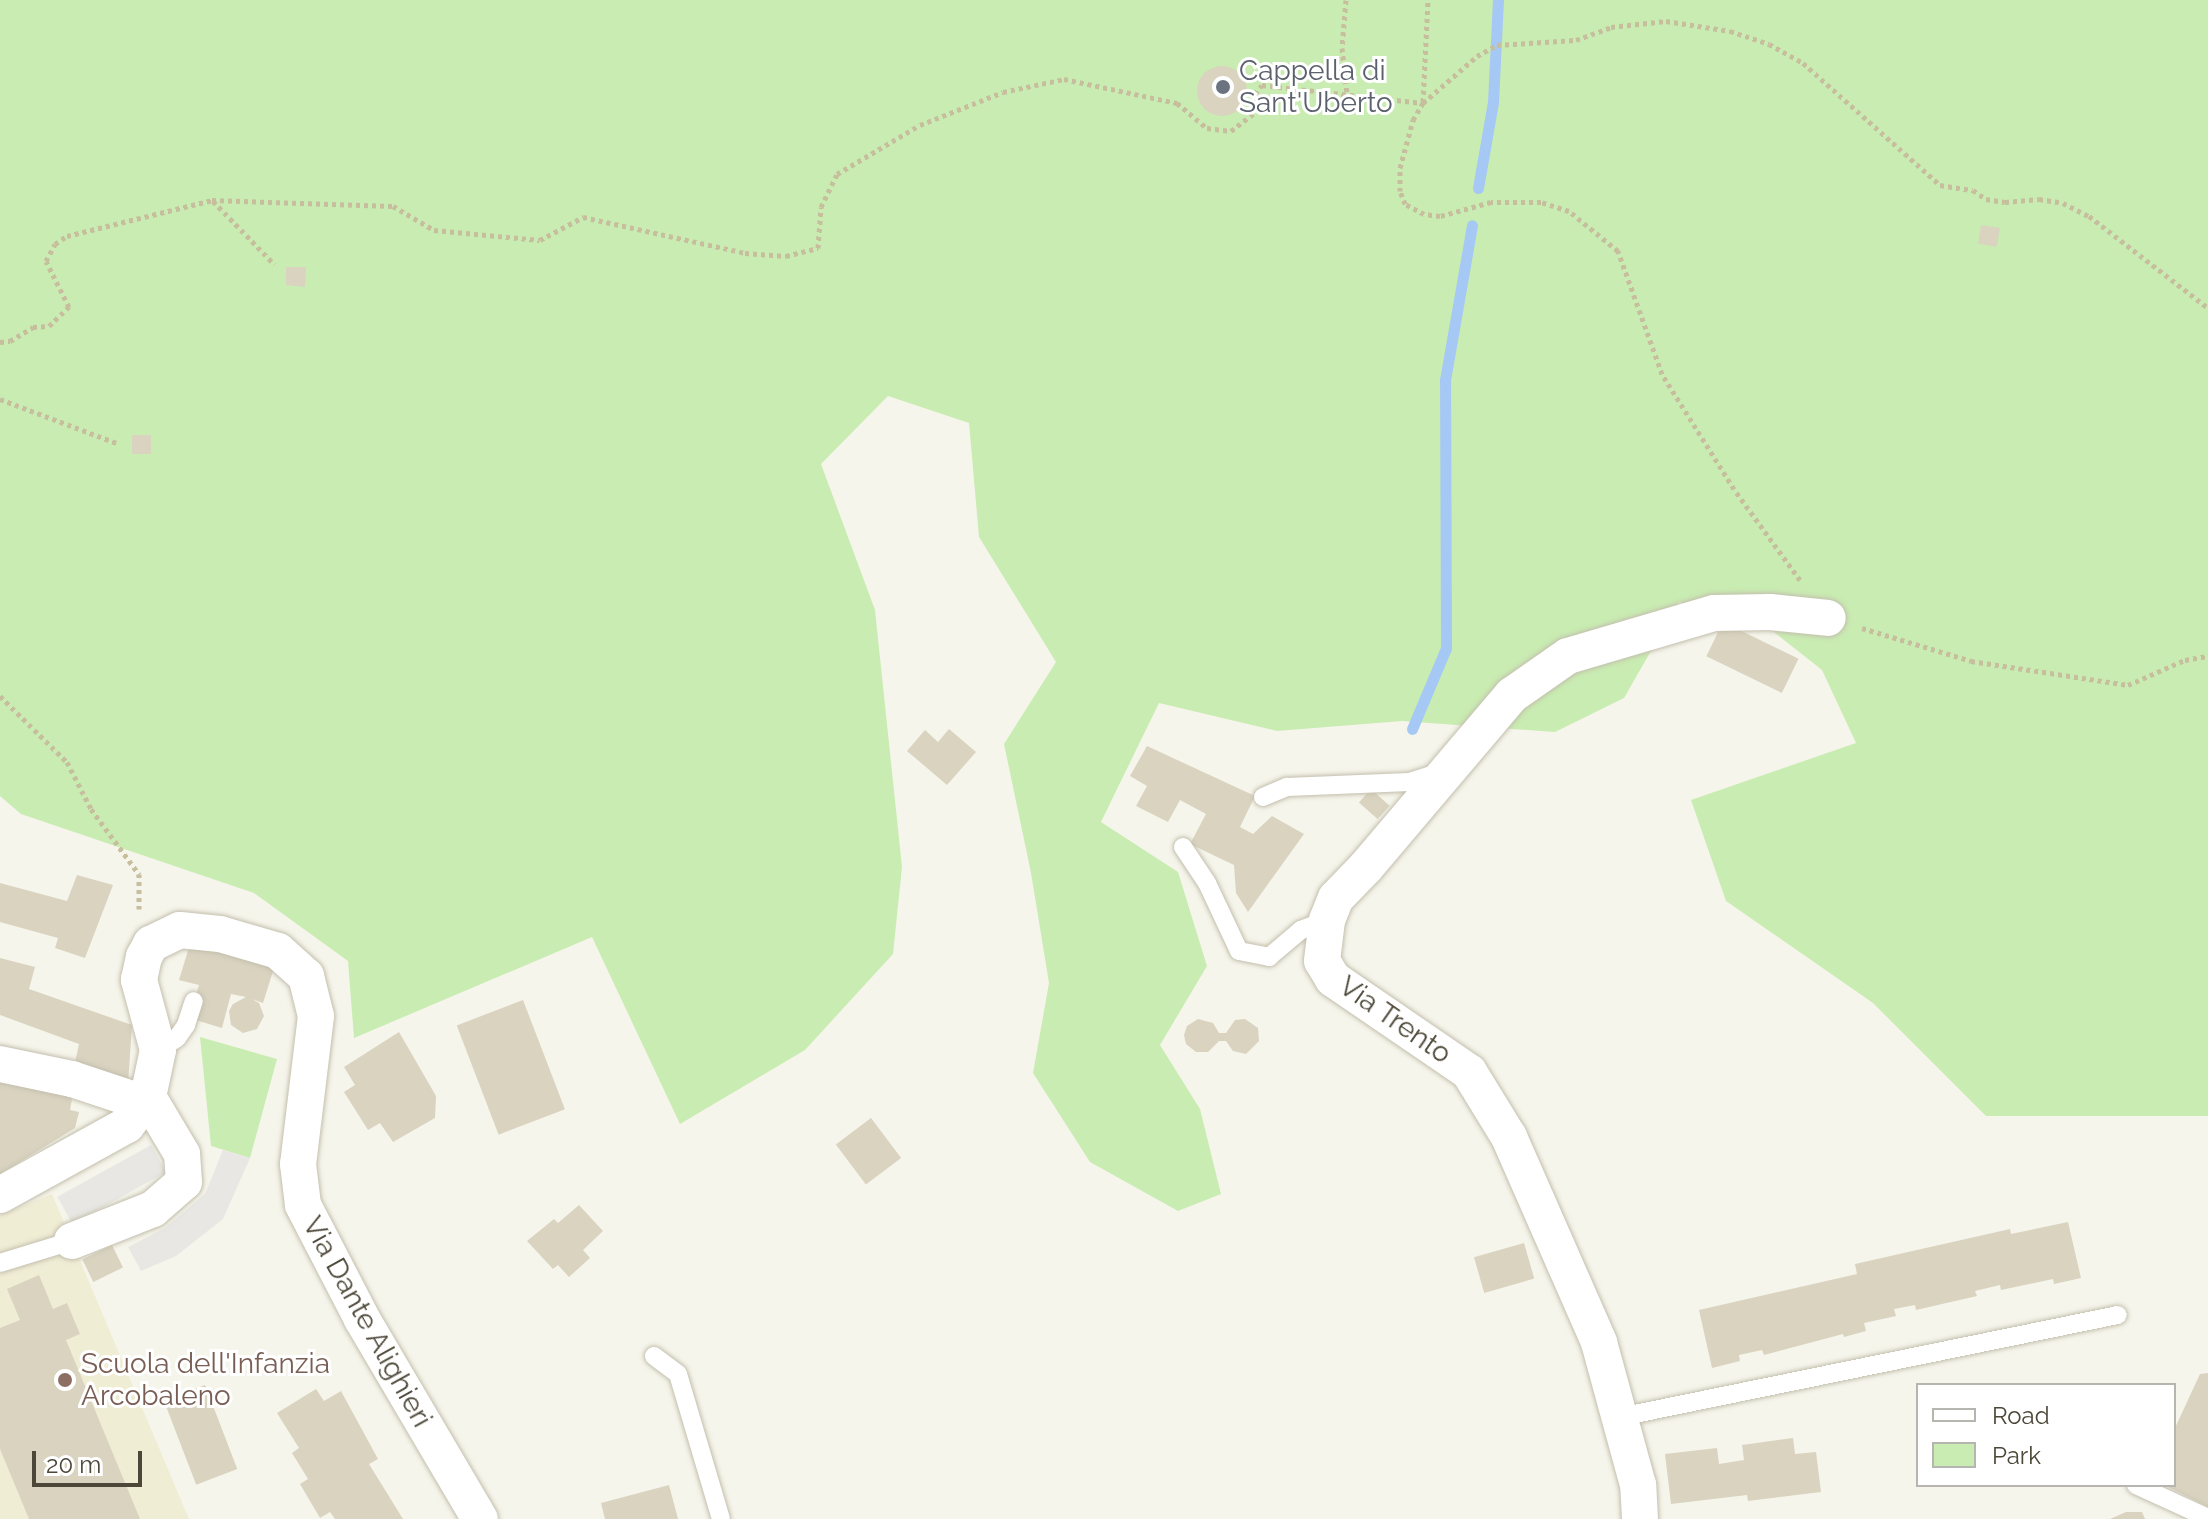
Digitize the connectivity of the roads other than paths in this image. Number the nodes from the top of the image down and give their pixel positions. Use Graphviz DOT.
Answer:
graph roads {
  1 [pos="1828,618"];
  2 [pos="1448,769"];
  3 [pos="1263,797"];
  4 [pos="1183,847"];
  5 [pos="1327,920"];
  6 [pos="194,1001"];
  7 [pos="158,1050"];
  8 [pos="0,1064"];
  9 [pos="146,1100"];
  10 [pos="0,1195"];
  11 [pos="72,1241"];
  12 [pos="0,1263"];
  13 [pos="2118,1315"];
  14 [pos="654,1356"];
  15 [pos="1620,1417"];
  16 [pos="2140,1487"];
  17 [pos="2208,1518"];
  18 [pos="480,1519"];
  19 [pos="721,1519"];
  20 [pos="1640,1519"];
  1 -- 2 [label="street, Via Trento"];
  2 -- 3 [label="lane"];
  2 -- 5 [label="street, Via Trento"];
  4 -- 5 [label="lane"];
  5 -- 15 [label="street, Via Trento"];
  6 -- 7 [label="lane"];
  7 -- 9 [label="street"];
  7 -- 18 [label="street, Via Dante Alighieri"];
  8 -- 9 [label="street"];
  9 -- 10 [label="street"];
  9 -- 11 [label="street"];
  11 -- 12 [label="lane"];
  13 -- 15 [label="lane"];
  14 -- 19 [label="lane"];
  15 -- 20 [label="street, Via Trento"];
  16 -- 17 [label="lane"];
}
